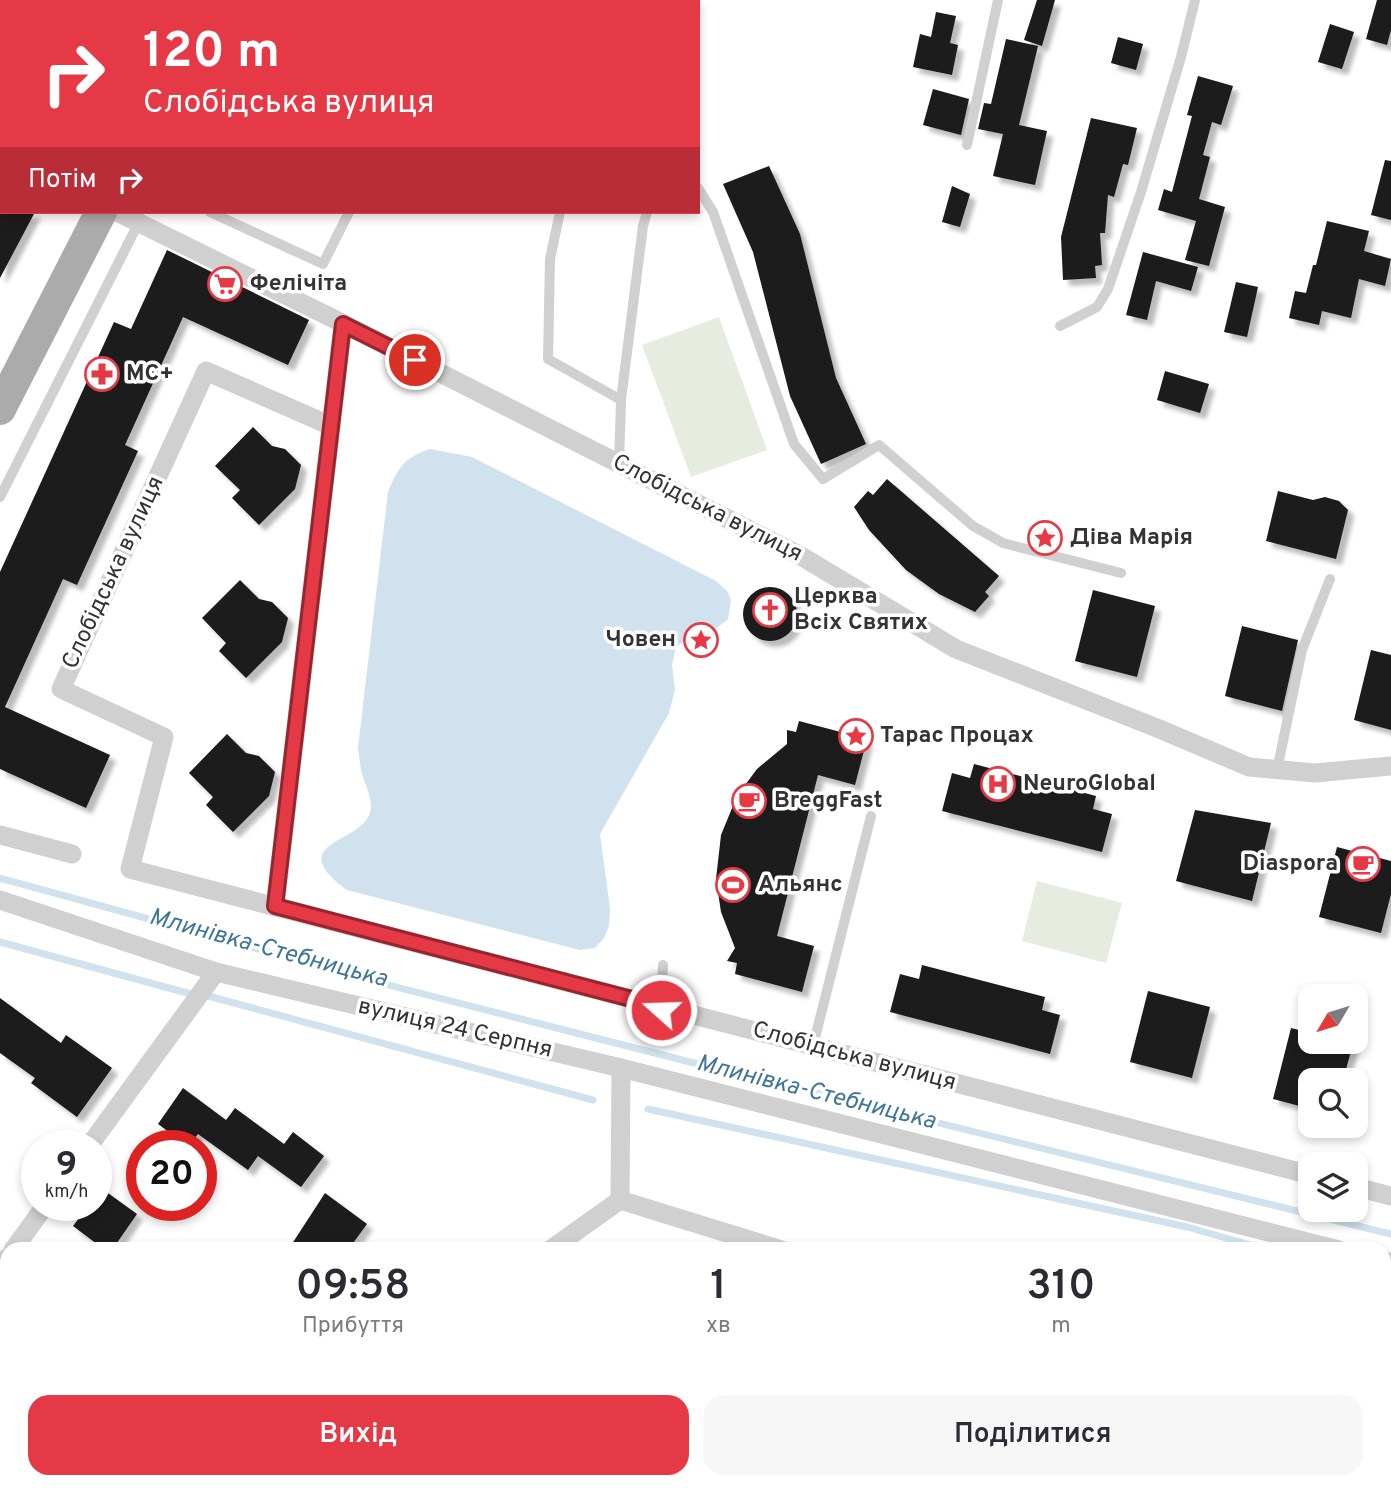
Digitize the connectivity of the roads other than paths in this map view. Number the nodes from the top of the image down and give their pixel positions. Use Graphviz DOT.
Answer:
graph roads {
  1 [pos="998,0"];
  2 [pos="1195,0"];
  3 [pos="967,145"];
  4 [pos="700,191"];
  5 [pos="100,214"];
  6 [pos="121,214"];
  7 [pos="214,214"];
  8 [pos="348,214"];
  9 [pos="560,214"];
  10 [pos="646,214"];
  11 [pos="139,222"];
  12 [pos="343,324"];
  13 [pos="1060,326"];
  14 [pos="621,400"];
  15 [pos="0,409"];
  16 [pos="331,426"];
  17 [pos="619,464"];
  18 [pos="0,497"];
  19 [pos="1121,573"];
  20 [pos="1330,579"];
  21 [pos="1391,766"];
  22 [pos="1277,769"];
  23 [pos="872,816"];
  24 [pos="0,835"];
  25 [pos="72,854"];
  26 [pos="0,900"];
  27 [pos="275,906"];
  28 [pos="663,965"];
  29 [pos="216,972"];
  30 [pos="661,1008"];
  31 [pos="813,1046"];
  32 [pos="621,1068"];
  33 [pos="101,1130"];
  34 [pos="1298,1172"];
  35 [pos="1368,1190"];
  36 [pos="1391,1196"];
  37 [pos="620,1200"];
  38 [pos="34,1221"];
  39 [pos="19,1242"];
  40 [pos="561,1242"];
  41 [pos="756,1242"];
  42 [pos="1307,1242"];
  1 -- 3 [label="lane"];
  2 -- 13 [label="lane"];
  4 -- 19 [label="lane"];
  5 -- 15 [label="main road"];
  6 -- 11 [label="street, Слобідська вулиця"];
  7 -- 8 [label="lane"];
  9 -- 14 [label="lane"];
  10 -- 14 [label="lane"];
  11 -- 12 [label="street, Слобідська вулиця"];
  11 -- 18 [label="lane"];
  12 -- 16 [label="street"];
  12 -- 17 [label="street, Слобідська вулиця"];
  14 -- 17 [label="lane"];
  16 -- 27 [label="street"];
  16 -- 27 [label="street, Слобідська вулиця"];
  17 -- 22 [label="street, Слобідська вулиця"];
  20 -- 22 [label="lane"];
  21 -- 22 [label="street, Слобідська вулиця"];
  23 -- 31 [label="lane"];
  24 -- 25 [label="street"];
  26 -- 29 [label="street, вулиця 24 Серпня"];
  27 -- 30 [label="street, Слобідська вулиця"];
  28 -- 30 [label="lane"];
  29 -- 32 [label="street, вулиця 24 Серпня"];
  29 -- 33 [label="street"];
  30 -- 31 [label="street, Слобідська вулиця"];
  31 -- 34 [label="street, Слобідська вулиця"];
  32 -- 37 [label="street"];
  32 -- 42 [label="street, вулиця 24 Серпня"];
  35 -- 36 [label="street"];
  37 -- 40 [label="street"];
  37 -- 41 [label="street"];
  38 -- 39 [label="street"];
}
